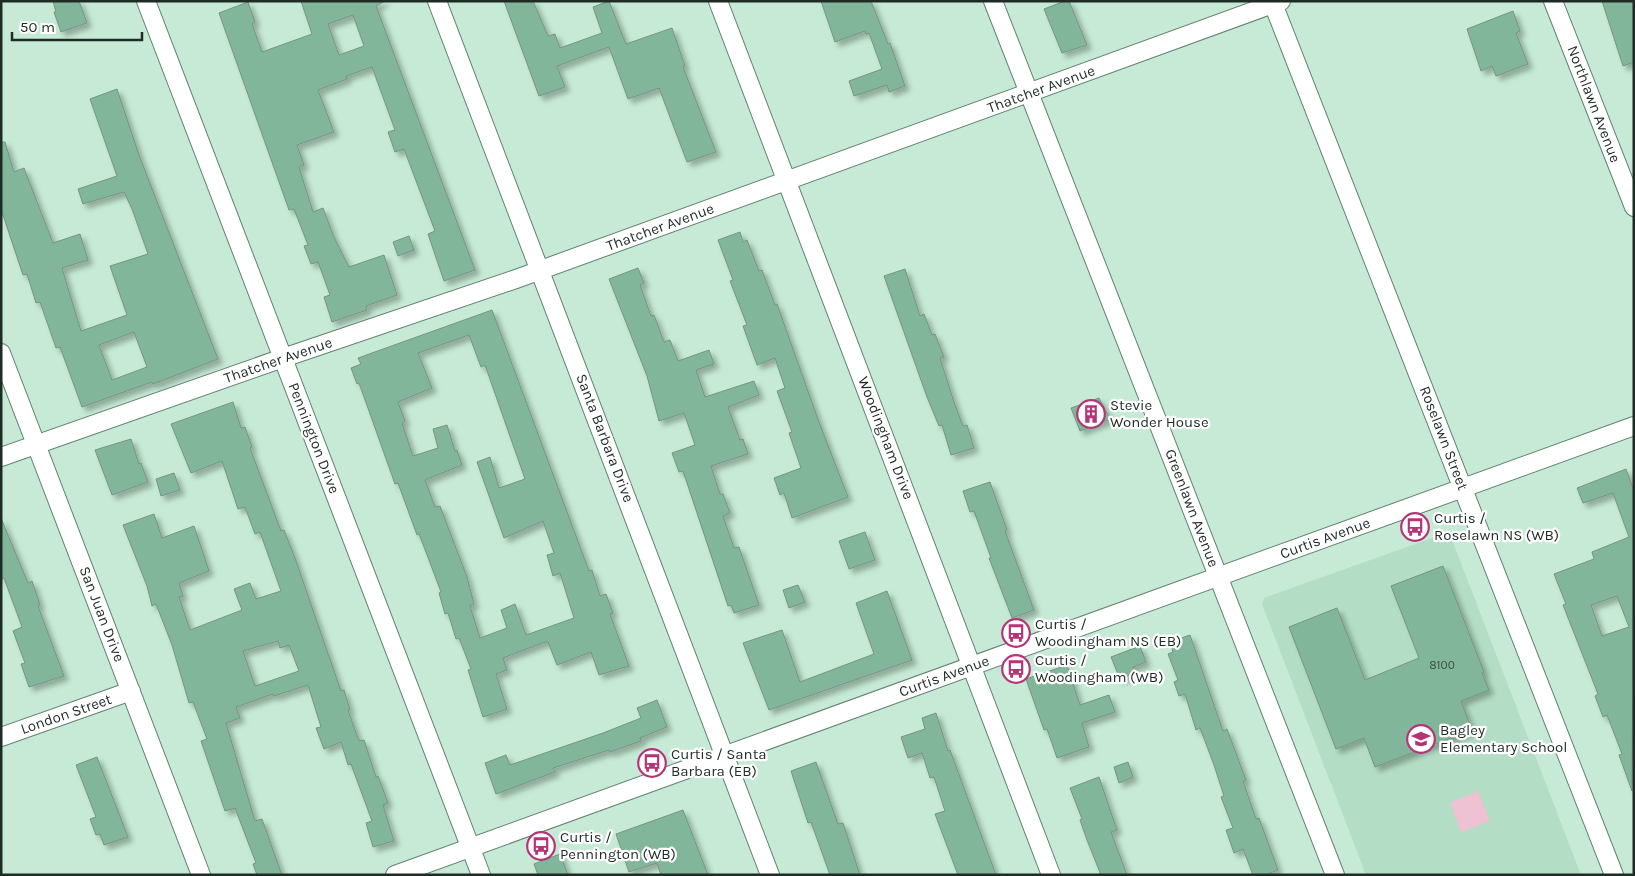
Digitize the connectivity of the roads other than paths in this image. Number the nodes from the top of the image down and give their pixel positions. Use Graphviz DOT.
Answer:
graph roads {
  1 [pos="146,1"];
  2 [pos="438,1"];
  3 [pos="718,1"];
  4 [pos="992,1"];
  5 [pos="1553,1"];
  6 [pos="1275,2"];
  7 [pos="1029,93"];
  8 [pos="788,181"];
  9 [pos="1634,207"];
  10 [pos="541,270"];
  11 [pos="1,353"];
  12 [pos="284,358"];
  13 [pos="1634,426"];
  14 [pos="36,444"];
  15 [pos="1,458"];
  16 [pos="1464,488"];
  17 [pos="1219,576"];
  18 [pos="972,666"];
  19 [pos="131,691"];
  20 [pos="1,737"];
  21 [pos="725,755"];
  22 [pos="470,847"];
  23 [pos="201,875"];
  24 [pos="395,875"];
  25 [pos="481,875"];
  26 [pos="770,875"];
  27 [pos="1051,875"];
  28 [pos="1335,875"];
  29 [pos="1614,875"];
  1 -- 12 [label="street, Pennington Drive"];
  2 -- 10 [label="street, Santa Barbara Drive"];
  3 -- 8 [label="street, Woodingham Drive"];
  4 -- 7 [label="street, Greenlawn Avenue"];
  5 -- 9 [label="street, Northlawn Avenue"];
  6 -- 7 [label="street, Thatcher Avenue"];
  6 -- 16 [label="street, Roselawn Street"];
  7 -- 8 [label="street, Thatcher Avenue"];
  7 -- 17 [label="street, Greenlawn Avenue"];
  8 -- 10 [label="street, Thatcher Avenue"];
  8 -- 18 [label="street, Woodingham Drive"];
  10 -- 12 [label="street, Thatcher Avenue"];
  10 -- 21 [label="street, Santa Barbara Drive"];
  11 -- 14 [label="street, San Juan Drive"];
  12 -- 14 [label="street, Thatcher Avenue"];
  12 -- 22 [label="street, Pennington Drive"];
  13 -- 16 [label="street, Curtis Avenue"];
  14 -- 15 [label="street, Thatcher Avenue"];
  14 -- 19 [label="street, San Juan Drive"];
  16 -- 17 [label="street, Curtis Avenue"];
  16 -- 29 [label="street, Roselawn Street"];
  17 -- 18 [label="street, Curtis Avenue"];
  17 -- 28 [label="street, Greenlawn Avenue"];
  18 -- 21 [label="street, Curtis Avenue"];
  18 -- 27 [label="street, Woodingham Drive"];
  19 -- 20 [label="street, London Street"];
  19 -- 23 [label="street, San Juan Drive"];
  21 -- 22 [label="street, Curtis Avenue"];
  21 -- 26 [label="street, Santa Barbara Drive"];
  22 -- 24 [label="street, Curtis Avenue"];
  22 -- 25 [label="street, Pennington Drive"];
}
